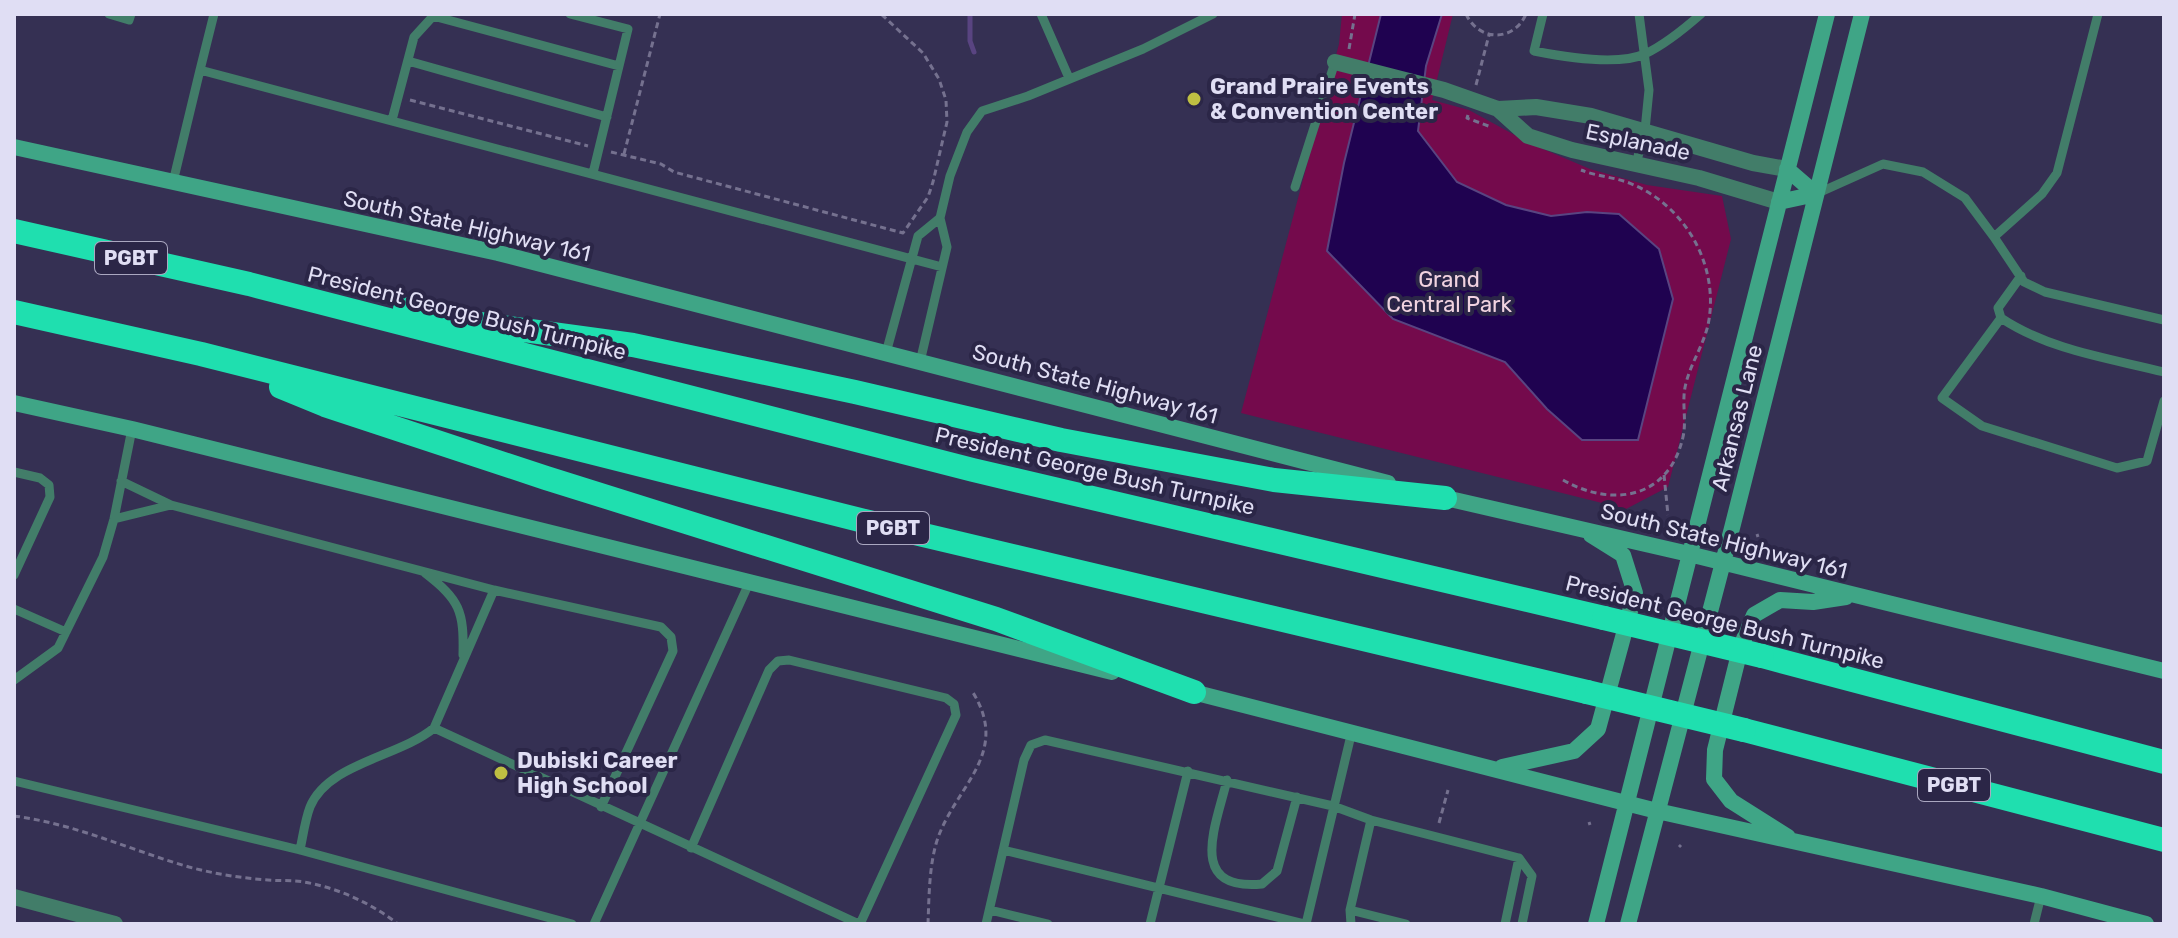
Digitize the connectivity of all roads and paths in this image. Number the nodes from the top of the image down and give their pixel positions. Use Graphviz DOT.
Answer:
graph roads {
  1 [pos="109,14"];
  2 [pos="131,14"];
  3 [pos="214,14"];
  4 [pos="570,14"];
  5 [pos="660,14"];
  6 [pos="881,14"];
  7 [pos="1041,14"];
  8 [pos="1213,14"];
  9 [pos="1355,14"];
  10 [pos="1466,14"];
  11 [pos="1526,14"];
  12 [pos="1543,14"];
  13 [pos="1639,14"];
  14 [pos="1701,14"];
  15 [pos="1827,14"];
  16 [pos="1862,14"];
  17 [pos="2098,14"];
  18 [pos="434,15"];
  19 [pos="1489,35"];
  20 [pos="1643,55"];
  21 [pos="408,61"];
  22 [pos="1341,63"];
  23 [pos="619,66"];
  24 [pos="200,70"];
  25 [pos="1069,78"];
  26 [pos="398,97"];
  27 [pos="1472,100"];
  28 [pos="1498,109"];
  29 [pos="607,117"];
  30 [pos="392,120"];
  31 [pos="1495,129"];
  32 [pos="1645,130"];
  33 [pos="14,147"];
  34 [pos="599,148"];
  35 [pos="624,155"];
  36 [pos="1636,164"];
  37 [pos="1573,166"];
  38 [pos="1787,169"];
  39 [pos="593,173"];
  40 [pos="173,182"];
  41 [pos="1295,187"];
  42 [pos="1816,194"];
  43 [pos="1779,202"];
  44 [pos="940,218"];
  45 [pos="14,231"];
  46 [pos="1994,237"];
  47 [pos="911,259"];
  48 [pos="942,267"];
  49 [pos="2021,276"];
  50 [pos="249,284"];
  51 [pos="14,312"];
  52 [pos="2001,318"];
  53 [pos="2164,320"];
  54 [pos="886,353"];
  55 [pos="201,354"];
  56 [pos="920,362"];
  57 [pos="2164,372"];
  58 [pos="2164,401"];
  59 [pos="14,403"];
  60 [pos="132,429"];
  61 [pos="14,472"];
  62 [pos="1664,475"];
  63 [pos="1563,480"];
  64 [pos="121,481"];
  65 [pos="1445,498"];
  66 [pos="171,505"];
  67 [pos="1669,514"];
  68 [pos="114,519"];
  69 [pos="1581,528"];
  70 [pos="1689,554"];
  71 [pos="1723,562"];
  72 [pos="422,571"];
  73 [pos="14,575"];
  74 [pos="750,581"];
  75 [pos="494,590"];
  76 [pos="1856,595"];
  77 [pos="14,609"];
  78 [pos="66,632"];
  79 [pos="463,661"];
  80 [pos="2164,671"];
  81 [pos="14,680"];
  82 [pos="972,691"];
  83 [pos="1194,692"];
  84 [pos="434,728"];
  85 [pos="1352,731"];
  86 [pos="2164,762"];
  87 [pos="1497,768"];
  88 [pos="1188,771"];
  89 [pos="1227,780"];
  90 [pos="14,781"];
  91 [pos="1448,790"];
  92 [pos="1297,797"];
  93 [pos="1627,802"];
  94 [pos="1333,806"];
  95 [pos="601,807"];
  96 [pos="1657,811"];
  97 [pos="14,816"];
  98 [pos="1371,820"];
  99 [pos="1439,823"];
  100 [pos="638,824"];
  101 [pos="2164,840"];
  102 [pos="1798,843"];
  103 [pos="691,848"];
  104 [pos="300,850"];
  105 [pos="1003,850"];
  106 [pos="1519,858"];
  107 [pos="1159,889"];
  108 [pos="2041,896"];
  109 [pos="14,897"];
  110 [pos="990,910"];
  111 [pos="1350,910"];
  112 [pos="115,924"];
  113 [pos="398,924"];
  114 [pos="572,924"];
  115 [pos="594,924"];
  116 [pos="859,924"];
  117 [pos="928,924"];
  118 [pos="986,924"];
  119 [pos="1048,924"];
  120 [pos="1150,924"];
  121 [pos="1305,924"];
  122 [pos="1351,924"];
  123 [pos="1406,924"];
  124 [pos="1505,924"];
  125 [pos="1522,924"];
  126 [pos="1596,924"];
  127 [pos="1628,924"];
  128 [pos="2034,924"];
  129 [pos="2146,924"];
  1 -- 2 [label="lane"];
  3 -- 24 [label="lane"];
  4 -- 23 [label="lane"];
  5 -- 35 [label="path"];
  6 -- 35 [label="path"];
  7 -- 25 [label="lane"];
  8 -- 25 [label="lane"];
  9 -- 22 [label="path"];
  10 -- 19 [label="path"];
  11 -- 19 [label="path"];
  12 -- 20 [label="lane"];
  13 -- 20 [label="lane"];
  14 -- 20 [label="lane"];
  15 -- 38 [label="main road, Arkansas Lane"];
  16 -- 42 [label="main road, Arkansas Lane"];
  17 -- 46 [label="lane"];
  18 -- 21 [label="lane"];
  18 -- 23 [label="lane"];
  19 -- 27 [label="path"];
  20 -- 32 [label="lane"];
  21 -- 26 [label="lane"];
  21 -- 29 [label="lane"];
  22 -- 27 [label="street, Esplanade"];
  22 -- 41 [label="lane"];
  23 -- 29 [label="lane"];
  24 -- 30 [label="lane"];
  24 -- 40 [label="lane"];
  25 -- 44 [label="lane"];
  26 -- 30 [label="lane"];
  26 -- 34 [label="path"];
  27 -- 28 [label="street, Esplanade"];
  27 -- 31 [label="path"];
  28 -- 32 [label="street, Esplanade"];
  28 -- 36 [label="street, Esplanade"];
  29 -- 34 [label="lane"];
  30 -- 39 [label="lane"];
  32 -- 36 [label="lane"];
  32 -- 38 [label="street, Esplanade"];
  33 -- 40 [label="main road, South State Highway 161"];
  34 -- 35 [label="path"];
  34 -- 39 [label="lane"];
  36 -- 43 [label="street, Esplanade"];
  37 -- 62 [label="path"];
  38 -- 42 [label="main road"];
  38 -- 43 [label="main road, Arkansas Lane"];
  39 -- 47 [label="lane"];
  40 -- 54 [label="main road, South State Highway 161"];
  42 -- 43 [label="main road"];
  42 -- 46 [label="lane"];
  42 -- 71 [label="main road, Arkansas Lane"];
  43 -- 70 [label="main road, Arkansas Lane"];
  44 -- 47 [label="lane"];
  44 -- 48 [label="lane"];
  45 -- 50 [label="highway, President George Bush Turnpike / PGBT"];
  46 -- 49 [label="lane"];
  47 -- 48 [label="lane"];
  47 -- 54 [label="lane"];
  48 -- 56 [label="lane"];
  49 -- 52 [label="lane"];
  49 -- 53 [label="lane"];
  50 -- 65 [label="highway"];
  50 -- 86 [label="highway, President George Bush Turnpike / PGBT, bridge"];
  51 -- 55 [label="highway, PGBT"];
  52 -- 57 [label="lane"];
  52 -- 58 [label="lane"];
  54 -- 56 [label="main road, South State Highway 161"];
  55 -- 83 [label="highway"];
  55 -- 101 [label="highway, PGBT, bridge"];
  56 -- 65 [label="main road, South State Highway 161"];
  59 -- 60 [label="main road"];
  60 -- 64 [label="lane"];
  60 -- 74 [label="main road"];
  61 -- 73 [label="lane"];
  62 -- 63 [label="path"];
  62 -- 67 [label="path"];
  64 -- 66 [label="lane"];
  64 -- 68 [label="lane"];
  65 -- 69 [label="main road, South State Highway 161"];
  66 -- 68 [label="lane"];
  66 -- 72 [label="lane"];
  68 -- 78 [label="lane"];
  69 -- 70 [label="main road, South State Highway 161"];
  69 -- 87 [label="main road"];
  70 -- 71 [label="main road, South State Highway 161"];
  70 -- 93 [label="main road, Arkansas Lane"];
  71 -- 76 [label="main road, South State Highway 161"];
  71 -- 96 [label="main road, Arkansas Lane"];
  72 -- 75 [label="lane"];
  72 -- 79 [label="lane"];
  74 -- 83 [label="main road"];
  74 -- 100 [label="lane"];
  75 -- 79 [label="lane"];
  75 -- 95 [label="lane"];
  76 -- 80 [label="main road, South State Highway 161"];
  76 -- 102 [label="main road"];
  77 -- 78 [label="lane"];
  78 -- 81 [label="lane"];
  79 -- 84 [label="lane"];
  82 -- 117 [label="path"];
  83 -- 85 [label="main road"];
  84 -- 95 [label="lane"];
  84 -- 104 [label="lane"];
  85 -- 87 [label="main road"];
  85 -- 94 [label="lane"];
  87 -- 93 [label="main road"];
  88 -- 89 [label="lane"];
  88 -- 105 [label="lane"];
  88 -- 107 [label="lane"];
  89 -- 92 [label="lane"];
  89 -- 92 [label="lane"];
  90 -- 104 [label="lane"];
  91 -- 99 [label="path"];
  92 -- 94 [label="lane"];
  93 -- 96 [label="main road"];
  93 -- 126 [label="main road, Arkansas Lane"];
  94 -- 98 [label="lane"];
  94 -- 121 [label="lane"];
  95 -- 100 [label="lane"];
  96 -- 102 [label="main road"];
  96 -- 127 [label="main road, Arkansas Lane"];
  97 -- 113 [label="path"];
  98 -- 106 [label="lane"];
  98 -- 111 [label="lane"];
  100 -- 103 [label="lane"];
  100 -- 115 [label="lane"];
  102 -- 108 [label="main road"];
  103 -- 116 [label="lane"];
  103 -- 116 [label="lane"];
  104 -- 114 [label="lane"];
  105 -- 107 [label="lane"];
  105 -- 110 [label="lane"];
  106 -- 124 [label="lane"];
  106 -- 125 [label="lane"];
  107 -- 120 [label="lane"];
  107 -- 121 [label="lane"];
  108 -- 128 [label="lane"];
  108 -- 129 [label="main road"];
  109 -- 112 [label="street"];
  110 -- 118 [label="lane"];
  110 -- 119 [label="lane"];
  111 -- 122 [label="lane"];
  111 -- 123 [label="lane"];
}
